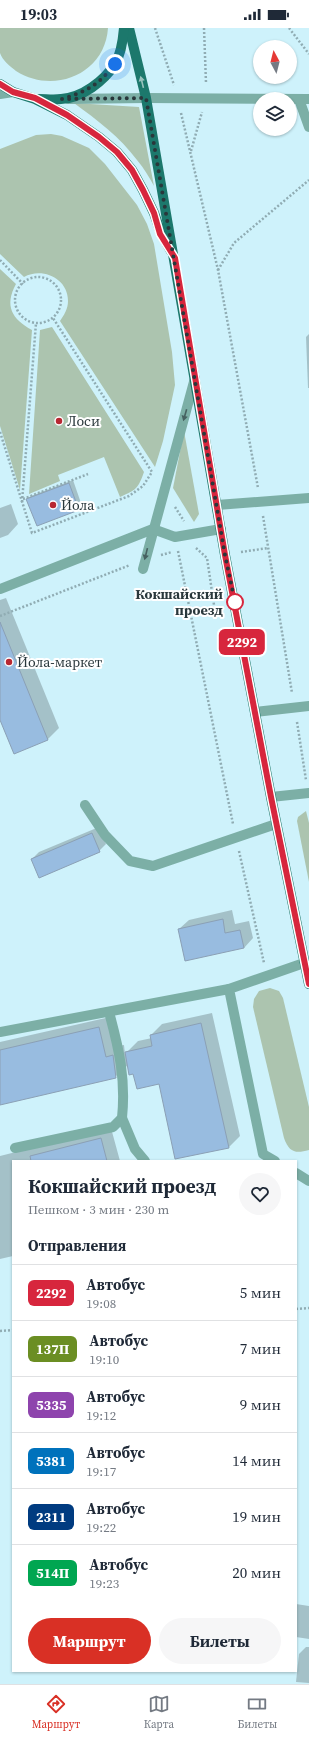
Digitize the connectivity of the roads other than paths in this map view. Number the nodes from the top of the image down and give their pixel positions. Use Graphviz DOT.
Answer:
graph roads {
  1 [pos="124,28"];
  2 [pos="129,28"];
  3 [pos="0,84"];
  4 [pos="13,92"];
  5 [pos="0,94"];
  6 [pos="35,98"];
  7 [pos="146,98"];
  8 [pos="62,99"];
  9 [pos="304,99"];
  10 [pos="309,127"];
  11 [pos="175,258"];
  12 [pos="195,378"];
  13 [pos="309,498"];
  14 [pos="217,505"];
  15 [pos="153,529"];
  16 [pos="221,529"];
  17 [pos="144,564"];
  18 [pos="0,589"];
  19 [pos="309,706"];
  20 [pos="255,712"];
  21 [pos="309,793"];
  22 [pos="271,797"];
  23 [pos="85,805"];
  24 [pos="276,824"];
  25 [pos="304,963"];
  26 [pos="309,984"];
  27 [pos="229,989"];
  28 [pos="109,1012"];
  29 [pos="0,1032"];
  30 [pos="122,1118"];
  31 [pos="16,1148"];
  32 [pos="144,1160"];
  33 [pos="273,1160"];
  34 [pos="297,1174"];
  35 [pos="309,1181"];
  1 -- 8 [label="main road"];
  7 -- 2 [label="main road, one-way"];
  3 -- 4 [label="main road"];
  4 -- 5 [label="street"];
  4 -- 6 [label="main road"];
  6 -- 8 [label="main road"];
  6 -- 11 [label="main road"];
  7 -- 8 [label="street"];
  7 -- 9 [label="street"];
  7 -- 11 [label="main road"];
  9 -- 10 [label="street"];
  11 -- 12 [label="main road"];
  12 -- 14 [label="main road"];
  12 -- 15 [label="street, one-way"];
  13 -- 14 [label="street"];
  14 -- 16 [label="main road"];
  15 -- 16 [label="street"];
  15 -- 17 [label="street, one-way"];
  15 -- 18 [label="street"];
  16 -- 20 [label="main road"];
  19 -- 20 [label="street"];
  20 -- 22 [label="main road"];
  21 -- 22 [label="street"];
  22 -- 24 [label="main road"];
  23 -- 24 [label="street"];
  24 -- 25 [label="main road"];
  25 -- 26 [label="main road"];
  25 -- 27 [label="street"];
  27 -- 28 [label="street"];
  27 -- 33 [label="street"];
  28 -- 29 [label="street"];
  28 -- 30 [label="street"];
  30 -- 31 [label="street"];
  30 -- 32 [label="street"];
  34 -- 35 [label="street"];
}
